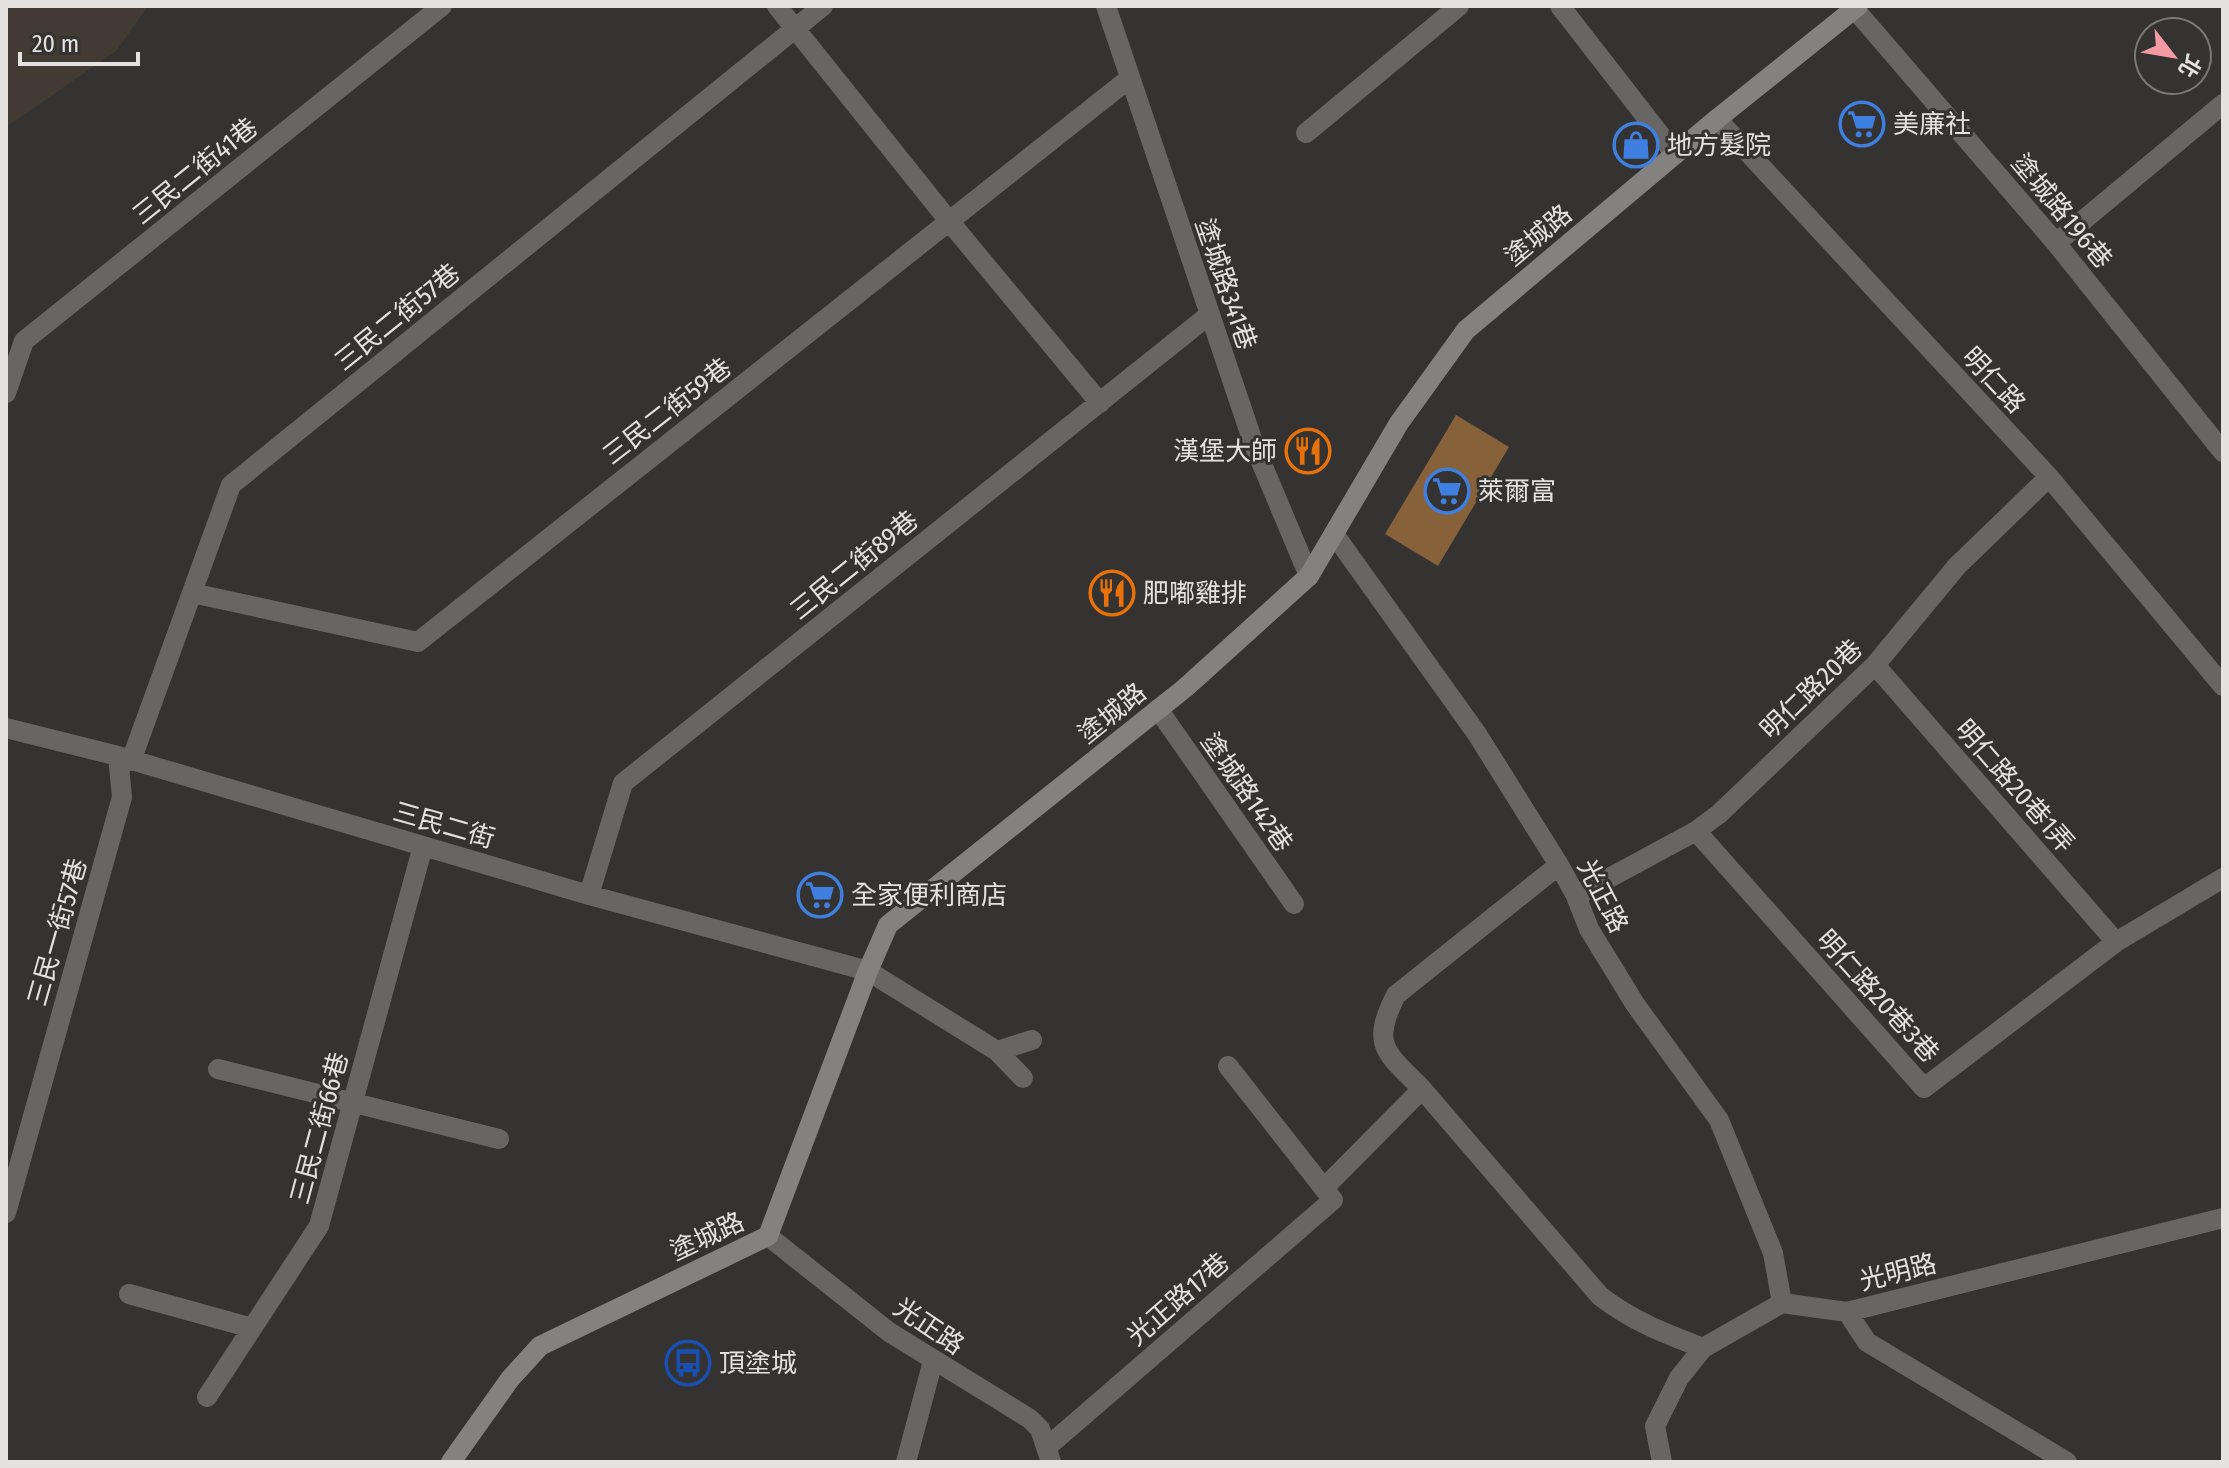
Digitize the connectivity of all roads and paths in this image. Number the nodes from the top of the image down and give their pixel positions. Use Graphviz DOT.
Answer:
graph roads {
  1 [pos="442,6"];
  2 [pos="777,6"];
  3 [pos="823,6"];
  4 [pos="1106,6"];
  5 [pos="1459,6"];
  6 [pos="1560,6"];
  7 [pos="1855,7"];
  8 [pos="794,28"];
  9 [pos="1130,78"];
  10 [pos="2223,104"];
  11 [pos="1717,119"];
  12 [pos="1306,133"];
  13 [pos="1675,154"];
  14 [pos="949,221"];
  15 [pos="2056,243"];
  16 [pos="1209,315"];
  17 [pos="6,393"];
  18 [pos="1100,403"];
  19 [pos="2223,452"];
  20 [pos="2049,477"];
  21 [pos="1334,534"];
  22 [pos="1309,576"];
  23 [pos="192,593"];
  24 [pos="1875,665"];
  25 [pos="2223,686"];
  26 [pos="1158,709"];
  27 [pos="6,728"];
  28 [pos="125,758"];
  29 [pos="1696,831"];
  30 [pos="423,846"];
  31 [pos="1559,865"];
  32 [pos="2223,878"];
  33 [pos="589,895"];
  34 [pos="1576,896"];
  35 [pos="1294,904"];
  36 [pos="2116,942"];
  37 [pos="868,971"];
  38 [pos="1032,1040"];
  39 [pos="997,1051"];
  40 [pos="1228,1066"];
  41 [pos="218,1069"];
  42 [pos="1023,1078"];
  43 [pos="1422,1089"];
  44 [pos="353,1102"];
  45 [pos="499,1139"];
  46 [pos="1324,1188"];
  47 [pos="6,1213"];
  48 [pos="2223,1218"];
  49 [pos="768,1236"];
  50 [pos="129,1294"];
  51 [pos="1782,1303"];
  52 [pos="1847,1312"];
  53 [pos="252,1328"];
  54 [pos="1703,1348"];
  55 [pos="933,1361"];
  56 [pos="207,1397"];
  57 [pos="1049,1455"];
  58 [pos="451,1462"];
  59 [pos="906,1462"];
  60 [pos="1662,1462"];
  61 [pos="2067,1462"];
  1 -- 17 [label="street, 三民二街41巷"];
  2 -- 8 [label="street"];
  3 -- 8 [label="street, 三民二街57巷"];
  4 -- 9 [label="street, 塗城路341巷"];
  5 -- 12 [label="street"];
  6 -- 13 [label="street"];
  7 -- 11 [label="street, 塗城路"];
  7 -- 15 [label="street, 塗城路196巷"];
  8 -- 14 [label="street"];
  8 -- 23 [label="street, 三民二街57巷"];
  9 -- 14 [label="street, 三民二街59巷"];
  9 -- 16 [label="street, 塗城路341巷"];
  10 -- 15 [label="street"];
  11 -- 13 [label="street, 塗城路"];
  11 -- 20 [label="street, 明仁路"];
  13 -- 21 [label="street, 塗城路"];
  14 -- 18 [label="street"];
  14 -- 23 [label="street, 三民二街59巷"];
  15 -- 19 [label="street, 塗城路196巷"];
  16 -- 18 [label="street, 三民二街89巷"];
  16 -- 22 [label="street, 塗城路341巷"];
  18 -- 33 [label="street, 三民二街89巷"];
  20 -- 24 [label="street, 明仁路20巷"];
  20 -- 25 [label="street, 明仁路"];
  21 -- 22 [label="street, 塗城路"];
  21 -- 31 [label="street, 光正路"];
  22 -- 26 [label="street, 塗城路"];
  23 -- 28 [label="street, 三民二街57巷"];
  24 -- 29 [label="street, 明仁路20巷"];
  24 -- 36 [label="street, 明仁路20巷1弄"];
  26 -- 35 [label="street, 塗城路142巷"];
  26 -- 37 [label="street, 塗城路"];
  27 -- 28 [label="street, 三民二街"];
  28 -- 30 [label="street, 三民二街"];
  28 -- 47 [label="street, 三民一街57巷"];
  29 -- 34 [label="street, 明仁路20巷"];
  29 -- 36 [label="street, 明仁路20巷3巷"];
  30 -- 33 [label="street, 三民二街"];
  30 -- 44 [label="street, 三民二街66巷"];
  31 -- 34 [label="street, 光正路"];
  31 -- 43 [label="street"];
  32 -- 36 [label="street"];
  33 -- 37 [label="street, 三民二街"];
  34 -- 51 [label="street, 光正路"];
  37 -- 39 [label="street, 三民二街"];
  37 -- 49 [label="street, 塗城路"];
  38 -- 39 [label="street"];
  39 -- 42 [label="street, 三民二街"];
  40 -- 46 [label="street"];
  41 -- 44 [label="street"];
  43 -- 46 [label="street, 光正路17巷"];
  43 -- 54 [label="street"];
  44 -- 45 [label="street"];
  44 -- 53 [label="street, 三民二街66巷"];
  46 -- 57 [label="street, 光正路17巷"];
  48 -- 52 [label="street, 光明路"];
  49 -- 55 [label="street, 光正路"];
  49 -- 58 [label="street, 塗城路"];
  50 -- 53 [label="street"];
  51 -- 52 [label="street"];
  51 -- 54 [label="street"];
  52 -- 61 [label="street, 光明路"];
  53 -- 56 [label="street, 三民二街66巷"];
  54 -- 60 [label="street"];
  55 -- 57 [label="street, 光正路"];
  55 -- 59 [label="street"];
}
